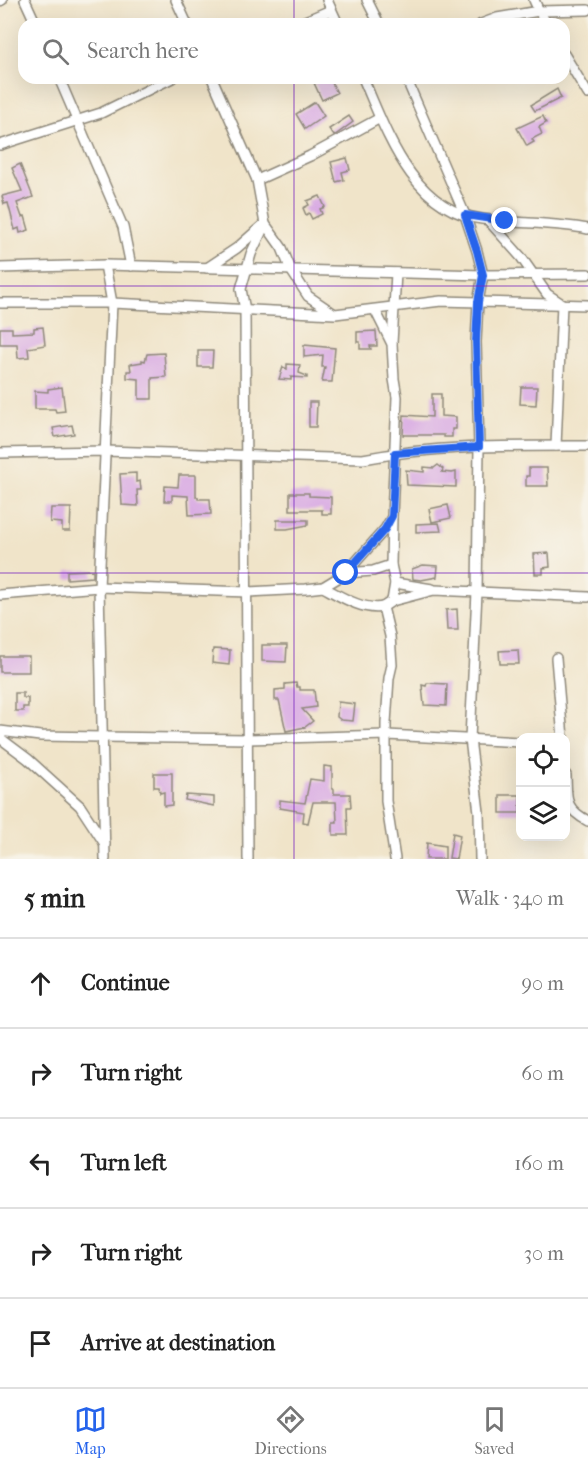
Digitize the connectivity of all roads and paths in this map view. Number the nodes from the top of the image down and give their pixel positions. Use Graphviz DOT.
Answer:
graph roads {
  1 [pos="25,0"];
  2 [pos="176,0"];
  3 [pos="327,0"];
  4 [pos="367,0"];
  5 [pos="534,0"];
  6 [pos="331,10"];
  7 [pos="588,10"];
  8 [pos="539,11"];
  9 [pos="33,18"];
  10 [pos="184,18"];
  11 [pos="312,18"];
  12 [pos="335,18"];
  13 [pos="376,18"];
  14 [pos="497,18"];
  15 [pos="543,18"];
  16 [pos="570,64"];
  17 [pos="62,84"];
  18 [pos="160,84"];
  19 [pos="215,84"];
  20 [pos="366,84"];
  21 [pos="409,84"];
  22 [pos="588,94"];
  23 [pos="380,118"];
  24 [pos="78,121"];
  25 [pos="0,146"];
  26 [pos="257,180"];
  27 [pos="465,215"];
  28 [pos="488,220"];
  29 [pos="265,224"];
  30 [pos="588,229"];
  31 [pos="105,265"];
  32 [pos="131,266"];
  33 [pos="0,268"];
  34 [pos="207,268"];
  35 [pos="248,269"];
  36 [pos="291,270"];
  37 [pos="396,273"];
  38 [pos="533,274"];
  39 [pos="588,274"];
  40 [pos="483,275"];
  41 [pos="478,302"];
  42 [pos="0,303"];
  43 [pos="112,303"];
  44 [pos="562,304"];
  45 [pos="588,305"];
  46 [pos="395,307"];
  47 [pos="245,310"];
  48 [pos="375,310"];
  49 [pos="335,314"];
  50 [pos="392,344"];
  51 [pos="556,446"];
  52 [pos="588,446"];
  53 [pos="479,447"];
  54 [pos="105,452"];
  55 [pos="0,453"];
  56 [pos="395,453"];
  57 [pos="246,454"];
  58 [pos="392,516"];
  59 [pos="390,565"];
  60 [pos="346,573"];
  61 [pos="395,583"];
  62 [pos="99,587"];
  63 [pos="323,587"];
  64 [pos="434,590"];
  65 [pos="248,592"];
  66 [pos="477,592"];
  67 [pos="0,595"];
  68 [pos="588,597"];
  69 [pos="392,601"];
  70 [pos="383,607"];
  71 [pos="556,658"];
  72 [pos="0,731"];
  73 [pos="563,733"];
  74 [pos="387,735"];
  75 [pos="102,737"];
  76 [pos="0,738"];
  77 [pos="248,739"];
  78 [pos="470,739"];
  79 [pos="516,742"];
  80 [pos="567,787"];
  81 [pos="588,821"];
  82 [pos="105,844"];
  83 [pos="105,859"];
  84 [pos="248,859"];
  85 [pos="395,859"];
  86 [pos="480,859"];
  1 -- 9 [label="street"];
  2 -- 10 [label="street"];
  3 -- 6 [label="street"];
  4 -- 13 [label="street"];
  5 -- 8 [label="street"];
  6 -- 11 [label="street"];
  6 -- 12 [label="street"];
  7 -- 8 [label="street"];
  8 -- 14 [label="street"];
  8 -- 15 [label="street"];
  16 -- 22 [label="street"];
  17 -- 24 [label="street"];
  18 -- 24 [label="street"];
  19 -- 26 [label="street"];
  20 -- 23 [label="street"];
  21 -- 27 [label="street"];
  23 -- 26 [label="street"];
  23 -- 27 [label="street"];
  24 -- 25 [label="street"];
  24 -- 32 [label="street"];
  26 -- 29 [label="street"];
  27 -- 28 [label="street"];
  27 -- 40 [label="street"];
  28 -- 30 [label="street"];
  28 -- 38 [label="street"];
  29 -- 34 [label="street"];
  29 -- 35 [label="street"];
  29 -- 36 [label="street"];
  31 -- 32 [label="street"];
  31 -- 33 [label="street"];
  31 -- 43 [label="street"];
  32 -- 34 [label="street"];
  34 -- 35 [label="street"];
  35 -- 36 [label="street"];
  35 -- 47 [label="street"];
  36 -- 37 [label="street"];
  36 -- 49 [label="street"];
  37 -- 40 [label="street"];
  37 -- 46 [label="street"];
  38 -- 39 [label="street"];
  38 -- 40 [label="street"];
  38 -- 44 [label="street"];
  40 -- 41 [label="street"];
  41 -- 44 [label="street"];
  41 -- 46 [label="street"];
  41 -- 53 [label="street"];
  42 -- 43 [label="street"];
  43 -- 47 [label="street"];
  43 -- 54 [label="street"];
  44 -- 45 [label="street"];
  44 -- 51 [label="street"];
  46 -- 48 [label="street"];
  46 -- 50 [label="street"];
  47 -- 49 [label="street"];
  47 -- 57 [label="street"];
  48 -- 49 [label="street"];
  48 -- 50 [label="street"];
  50 -- 56 [label="street"];
  51 -- 52 [label="street"];
  51 -- 53 [label="street"];
  53 -- 56 [label="street"];
  53 -- 66 [label="street"];
  54 -- 55 [label="street"];
  54 -- 57 [label="street"];
  54 -- 62 [label="street"];
  56 -- 57 [label="street"];
  56 -- 58 [label="street"];
  57 -- 65 [label="street"];
  58 -- 59 [label="street"];
  58 -- 60 [label="street"];
  59 -- 60 [label="street"];
  59 -- 61 [label="street"];
  60 -- 63 [label="street"];
  61 -- 64 [label="street"];
  61 -- 69 [label="street"];
  62 -- 65 [label="street"];
  62 -- 67 [label="street"];
  62 -- 75 [label="street"];
  63 -- 65 [label="street"];
  63 -- 70 [label="street"];
  64 -- 66 [label="street"];
  64 -- 69 [label="street"];
  65 -- 77 [label="street"];
  66 -- 68 [label="street"];
  66 -- 78 [label="street"];
  69 -- 70 [label="street"];
  70 -- 74 [label="street"];
  71 -- 73 [label="street"];
  72 -- 75 [label="street"];
  74 -- 77 [label="street"];
  74 -- 78 [label="street"];
  74 -- 85 [label="street"];
  75 -- 77 [label="street"];
  75 -- 82 [label="street"];
  76 -- 82 [label="street"];
  77 -- 84 [label="street"];
  78 -- 79 [label="street"];
  78 -- 86 [label="street"];
  80 -- 81 [label="street"];
  82 -- 83 [label="street"];
}
